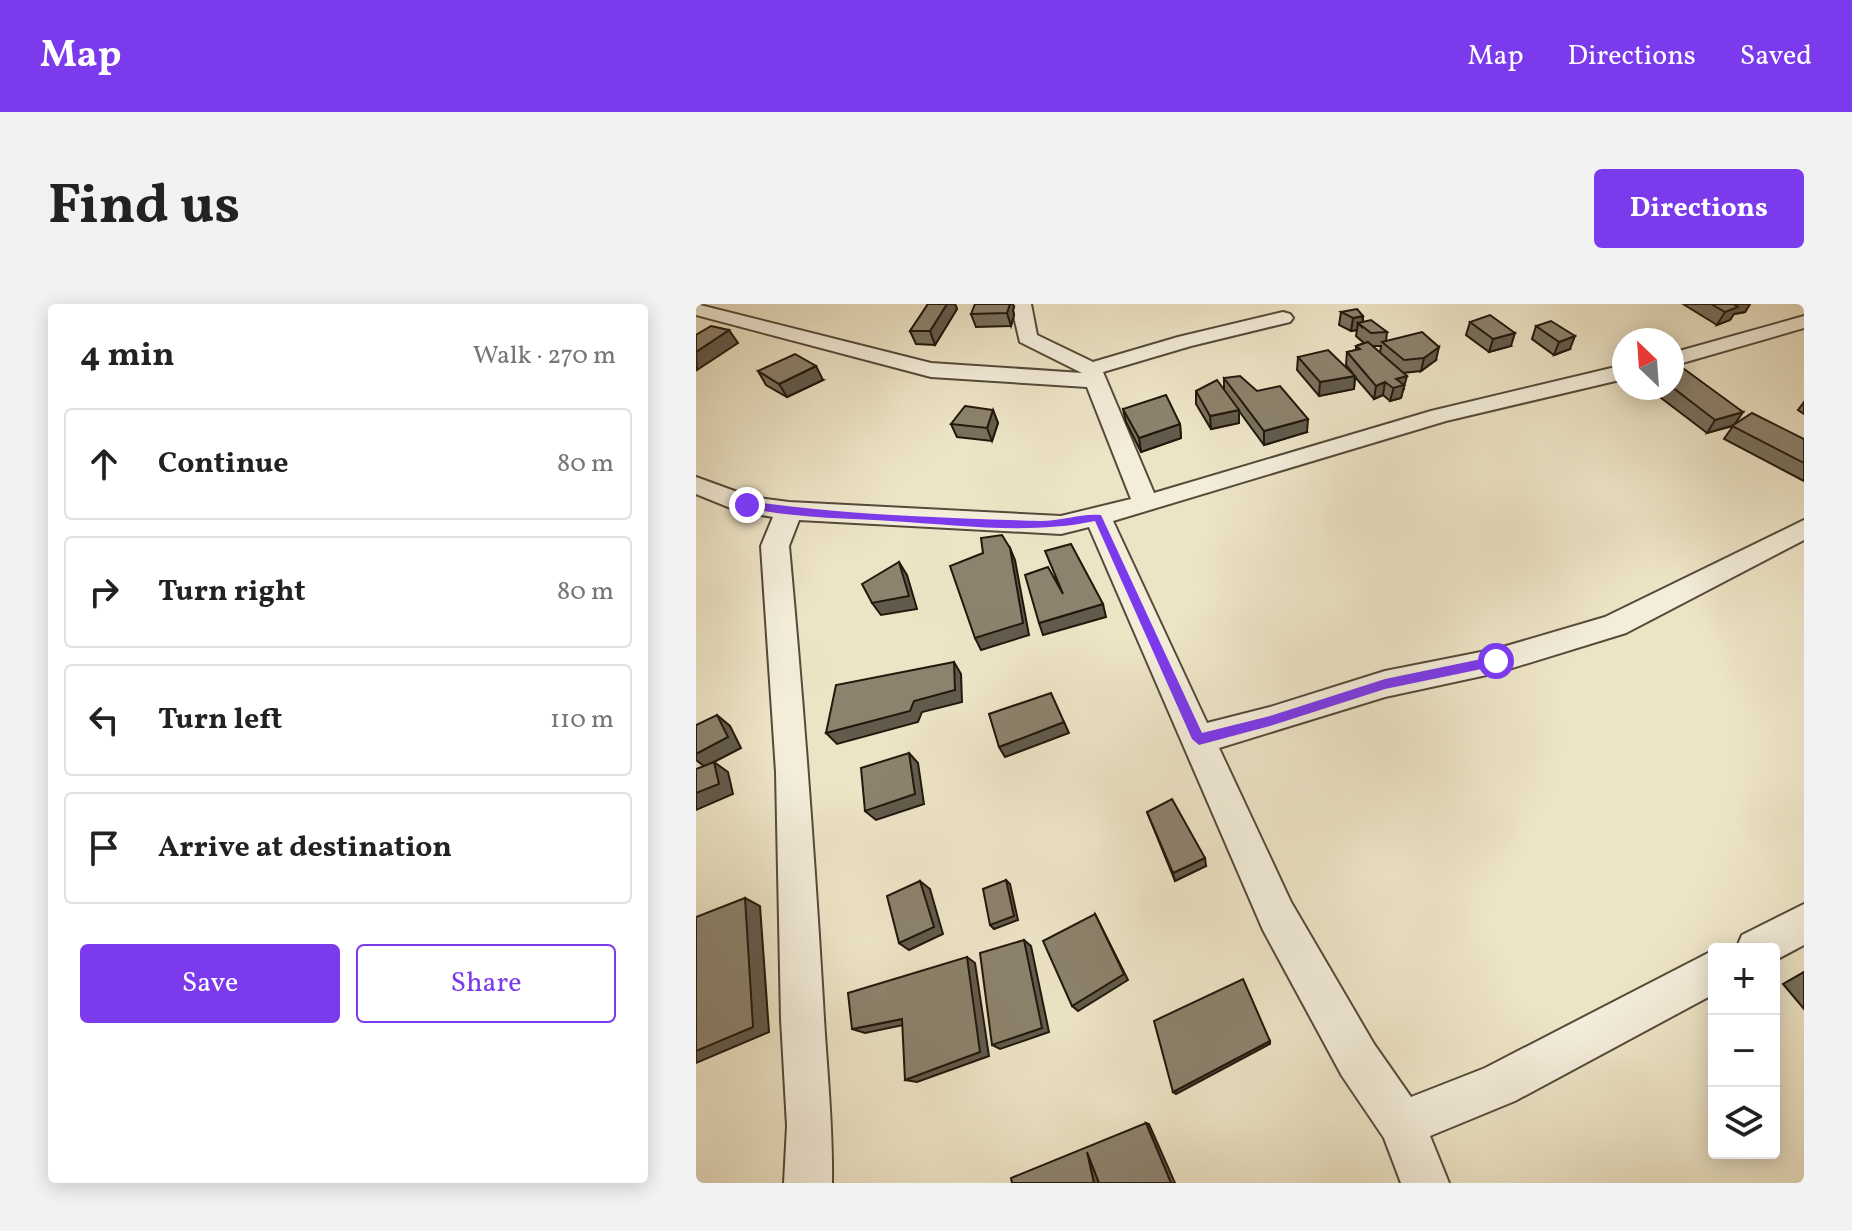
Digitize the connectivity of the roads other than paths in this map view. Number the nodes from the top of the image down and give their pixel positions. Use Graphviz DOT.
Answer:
graph roads {
  1 [pos="1021,304"];
  2 [pos="696,309"];
  3 [pos="1283,318"];
  4 [pos="1804,322"];
  5 [pos="1684,357"];
  6 [pos="1094,375"];
  7 [pos="1612,375"];
  8 [pos="696,485"];
  9 [pos="1146,504"];
  10 [pos="789,511"];
  11 [pos="1098,517"];
  12 [pos="1804,529"];
  13 [pos="1199,739"];
  14 [pos="1804,924"];
  15 [pos="1768,943"];
  16 [pos="1708,974"];
  17 [pos="1402,1124"];
  18 [pos="808,1183"];
  19 [pos="1425,1183"];
  1 -- 6 [label="street"];
  2 -- 6 [label="street"];
  3 -- 6 [label="street"];
  4 -- 5 [label="street"];
  6 -- 9 [label="street"];
  7 -- 9 [label="street"];
  8 -- 10 [label="street"];
  9 -- 11 [label="street"];
  10 -- 11 [label="street"];
  10 -- 18 [label="street"];
  11 -- 13 [label="street"];
  12 -- 13 [label="street"];
  13 -- 17 [label="street"];
  14 -- 15 [label="street"];
  16 -- 17 [label="street"];
  17 -- 19 [label="street"];
}
